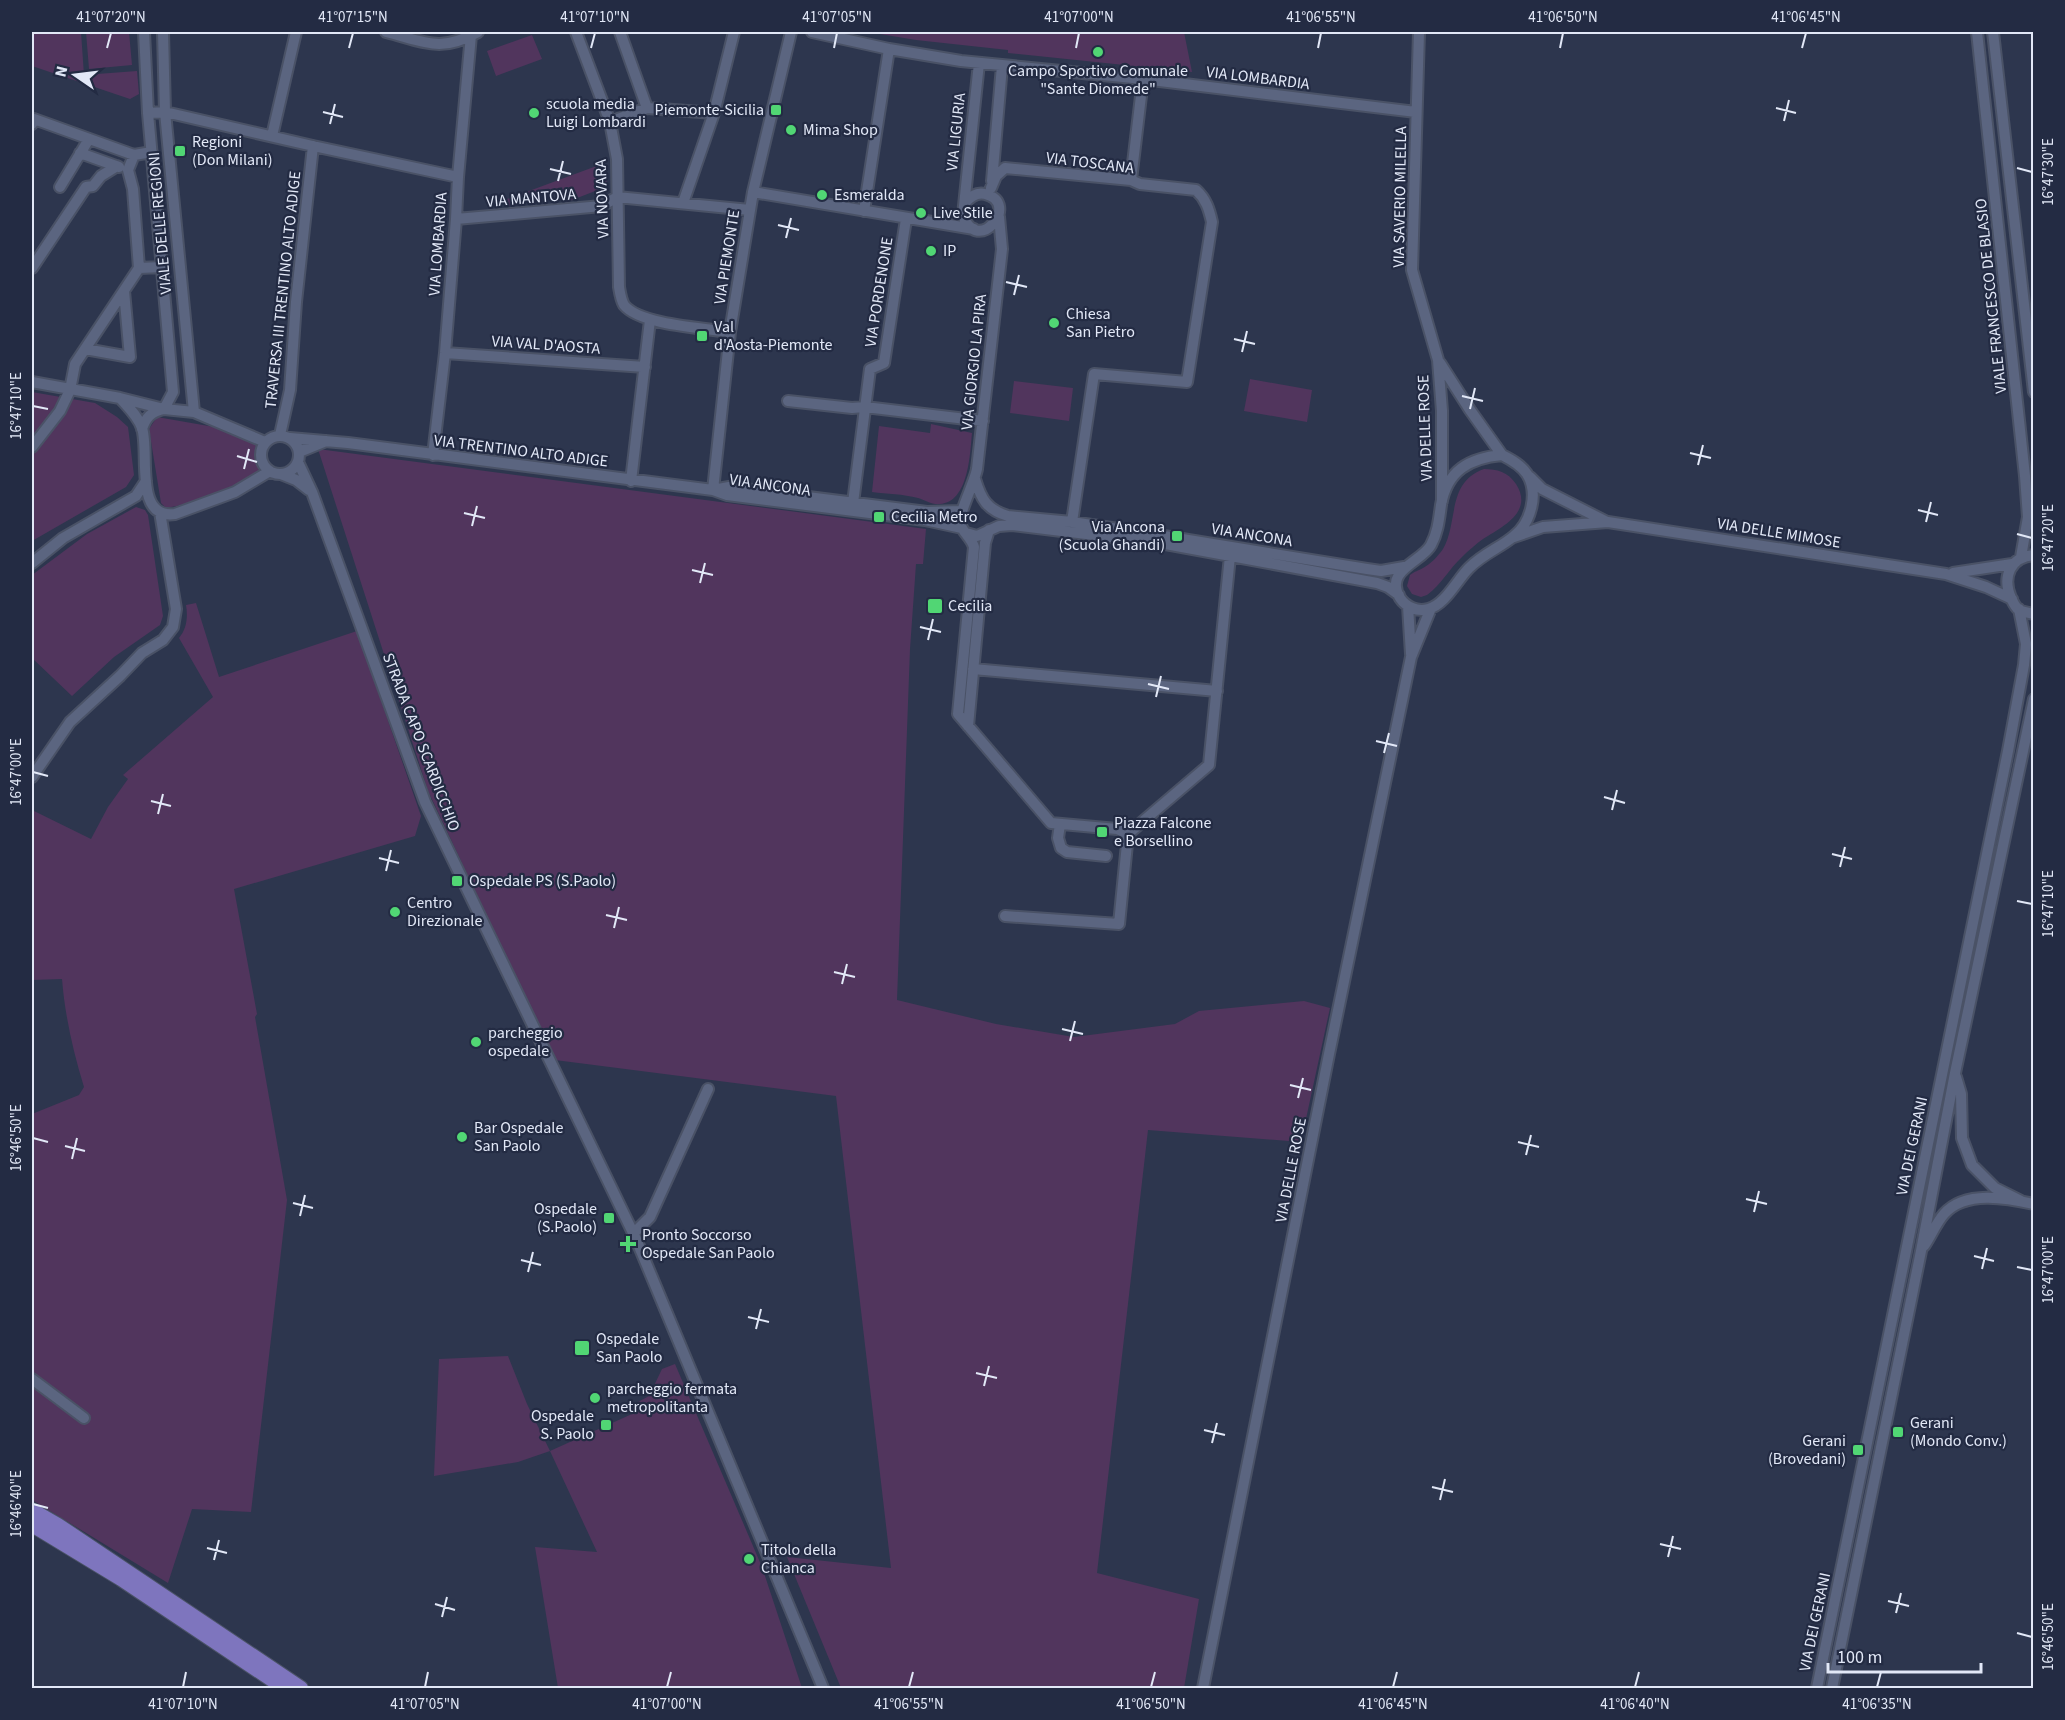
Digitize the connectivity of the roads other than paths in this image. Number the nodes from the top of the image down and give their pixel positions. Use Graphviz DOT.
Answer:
graph roads {
  1 [pos="144,32"];
  2 [pos="163,32"];
  3 [pos="296,32"];
  4 [pos="386,32"];
  5 [pos="576,32"];
  6 [pos="620,32"];
  7 [pos="734,32"];
  8 [pos="791,32"];
  9 [pos="812,32"];
  10 [pos="1419,32"];
  11 [pos="1977,32"];
  12 [pos="1993,32"];
  13 [pos="475,33"];
  14 [pos="458,36"];
  15 [pos="889,49"];
  16 [pos="978,63"];
  17 [pos="1002,66"];
  18 [pos="1143,79"];
  19 [pos="647,108"];
  20 [pos="165,112"];
  21 [pos="1416,112"];
  22 [pos="148,113"];
  23 [pos="714,113"];
  24 [pos="610,122"];
  25 [pos="32,124"];
  26 [pos="272,136"];
  27 [pos="89,139"];
  28 [pos="313,146"];
  29 [pos="152,152"];
  30 [pos="80,153"];
  31 [pos="134,155"];
  32 [pos="123,168"];
  33 [pos="458,177"];
  34 [pos="1131,180"];
  35 [pos="60,187"];
  36 [pos="753,192"];
  37 [pos="991,192"];
  38 [pos="617,197"];
  39 [pos="683,203"];
  40 [pos="964,206"];
  41 [pos="750,210"];
  42 [pos="864,212"];
  43 [pos="999,217"];
  44 [pos="456,219"];
  45 [pos="906,219"];
  46 [pos="946,225"];
  47 [pos="974,229"];
  48 [pos="986,230"];
  49 [pos="1002,249"];
  50 [pos="162,267"];
  51 [pos="32,268"];
  52 [pos="139,268"];
  53 [pos="124,291"];
  54 [pos="650,320"];
  55 [pos="730,332"];
  56 [pos="85,349"];
  57 [pos="445,353"];
  58 [pos="1438,360"];
  59 [pos="645,367"];
  60 [pos="32,382"];
  61 [pos="70,390"];
  62 [pos="2034,392"];
  63 [pos="120,398"];
  64 [pos="788,401"];
  65 [pos="866,407"];
  66 [pos="164,409"];
  67 [pos="194,412"];
  68 [pos="982,421"];
  69 [pos="142,429"];
  70 [pos="285,437"];
  71 [pos="326,441"];
  72 [pos="265,442"];
  73 [pos="32,447"];
  74 [pos="1502,454"];
  75 [pos="433,455"];
  76 [pos="298,457"];
  77 [pos="275,473"];
  78 [pos="1527,474"];
  79 [pos="975,479"];
  80 [pos="146,481"];
  81 [pos="631,481"];
  82 [pos="713,490"];
  83 [pos="312,492"];
  84 [pos="136,496"];
  85 [pos="1442,501"];
  86 [pos="150,503"];
  87 [pos="853,503"];
  88 [pos="987,505"];
  89 [pos="962,509"];
  90 [pos="160,513"];
  91 [pos="1072,522"];
  92 [pos="1608,522"];
  93 [pos="964,530"];
  94 [pos="987,532"];
  95 [pos="1514,537"];
  96 [pos="2034,555"];
  97 [pos="1230,556"];
  98 [pos="2016,561"];
  99 [pos="32,563"];
  100 [pos="1404,567"];
  101 [pos="1946,574"];
  102 [pos="1399,595"];
  103 [pos="2012,599"];
  104 [pos="1408,606"];
  105 [pos="1431,608"];
  106 [pos="2019,609"];
  107 [pos="2034,614"];
  108 [pos="1411,657"];
  109 [pos="974,669"];
  110 [pos="1217,691"];
  111 [pos="2034,699"];
  112 [pos="968,726"];
  113 [pos="32,777"];
  114 [pos="1060,824"];
  115 [pos="1128,834"];
  116 [pos="1106,856"];
  117 [pos="1005,916"];
  118 [pos="1955,1073"];
  119 [pos="708,1089"];
  120 [pos="2021,1201"];
  121 [pos="2034,1204"];
  122 [pos="633,1234"];
  123 [pos="1921,1251"];
  124 [pos="32,1379"];
  125 [pos="84,1418"];
  126 [pos="32,1510"];
  127 [pos="32,1525"];
  128 [pos="284,1689"];
  129 [pos="302,1689"];
  130 [pos="823,1689"];
  131 [pos="1203,1689"];
  132 [pos="1817,1689"];
  133 [pos="1832,1689"];
  1 -- 22 [label="street, VIALE DELLE REGIONI"];
  2 -- 20 [label="street, VIALE DELLE REGIONI"];
  3 -- 26 [label="street"];
  4 -- 14 [label="street"];
  5 -- 24 [label="street, VIA NOVARA"];
  6 -- 19 [label="street"];
  7 -- 23 [label="street"];
  8 -- 36 [label="street, VIA PIEMONTE"];
  9 -- 15 [label="street, VIA LOMBARDIA"];
  10 -- 21 [label="street, VIA SAVERIO MILELLA"];
  11 -- 98 [label="street, VIALE FRANCESCO DE BLASIO"];
  12 -- 62 [label="street, VIALE FRANCESCO DE BLASIO"];
  13 -- 14 [label="street"];
  13 -- 33 [label="street, VIA LOMBARDIA"];
  15 -- 16 [label="street, VIA LOMBARDIA"];
  15 -- 42 [label="street"];
  16 -- 17 [label="street, VIA LOMBARDIA"];
  16 -- 40 [label="street, VIA LIGURIA"];
  17 -- 18 [label="street, VIA LOMBARDIA"];
  17 -- 37 [label="street"];
  18 -- 21 [label="street, VIA LOMBARDIA"];
  18 -- 34 [label="street"];
  19 -- 23 [label="street"];
  19 -- 24 [label="street"];
  20 -- 22 [label="street"];
  20 -- 26 [label="street"];
  20 -- 67 [label="street, VIALE DELLE REGIONI"];
  21 -- 58 [label="street, VIA SAVERIO MILELLA"];
  22 -- 29 [label="street, VIALE DELLE REGIONI"];
  23 -- 39 [label="street"];
  24 -- 38 [label="street, VIA NOVARA"];
  25 -- 27 [label="street"];
  26 -- 28 [label="street"];
  27 -- 30 [label="street"];
  27 -- 31 [label="street"];
  28 -- 33 [label="street"];
  28 -- 70 [label="street, TRAVERSA III TRENTINO ALTO ADIGE"];
  29 -- 31 [label="street"];
  29 -- 50 [label="street, VIALE DELLE REGIONI"];
  30 -- 32 [label="street"];
  30 -- 35 [label="street"];
  31 -- 32 [label="street"];
  32 -- 51 [label="street"];
  32 -- 52 [label="street"];
  33 -- 44 [label="street, VIA LOMBARDIA"];
  34 -- 37 [label="street, VIA TOSCANA"];
  34 -- 91 [label="street, VIA TOSCANA"];
  36 -- 41 [label="street, VIA PIEMONTE"];
  36 -- 42 [label="street"];
  37 -- 40 [label="street"];
  37 -- 43 [label="street"];
  38 -- 39 [label="street, VIA MANTOVA"];
  38 -- 44 [label="street, VIA MANTOVA"];
  38 -- 54 [label="street, VIA NOVARA"];
  39 -- 41 [label="street, VIA MANTOVA"];
  40 -- 46 [label="street"];
  40 -- 47 [label="street"];
  41 -- 55 [label="street, VIA PIEMONTE"];
  42 -- 45 [label="street"];
  43 -- 48 [label="street"];
  43 -- 49 [label="street, VIA GIORGIO LA PIRA"];
  44 -- 57 [label="street, VIA LOMBARDIA"];
  45 -- 46 [label="street"];
  45 -- 65 [label="street, VIA PORDENONE"];
  46 -- 47 [label="street"];
  47 -- 48 [label="street"];
  48 -- 49 [label="street"];
  49 -- 68 [label="street, VIA GIORGIO LA PIRA"];
  50 -- 52 [label="street"];
  50 -- 66 [label="street, VIALE DELLE REGIONI"];
  52 -- 53 [label="street"];
  53 -- 56 [label="street"];
  53 -- 56 [label="street"];
  54 -- 55 [label="street, VIA NOVARA"];
  54 -- 59 [label="street"];
  55 -- 82 [label="street, VIA PIEMONTE"];
  56 -- 61 [label="street"];
  57 -- 59 [label="street, VIA VAL D'AOSTA"];
  57 -- 75 [label="street, VIA LOMBARDIA"];
  58 -- 74 [label="street, VIA DELLE ROSE"];
  58 -- 85 [label="street, VIA DELLE ROSE"];
  59 -- 81 [label="street"];
  60 -- 61 [label="street"];
  61 -- 63 [label="street"];
  61 -- 73 [label="street"];
  63 -- 66 [label="street"];
  63 -- 69 [label="street"];
  64 -- 65 [label="street"];
  65 -- 68 [label="street"];
  65 -- 87 [label="street, VIA PORDENONE"];
  66 -- 67 [label="street"];
  66 -- 69 [label="street"];
  67 -- 72 [label="street"];
  68 -- 79 [label="street, VIA GIORGIO LA PIRA"];
  69 -- 80 [label="street"];
  70 -- 71 [label="street, VIA TRENTINO ALTO ADIGE"];
  70 -- 72 [label="street"];
  70 -- 76 [label="street"];
  71 -- 75 [label="street, VIA TRENTINO ALTO ADIGE"];
  71 -- 76 [label="street, VIA TRENTINO ALTO ADIGE"];
  72 -- 77 [label="street"];
  74 -- 78 [label="street, VIA DELLE ROSE"];
  74 -- 85 [label="street"];
  75 -- 81 [label="street, VIA TRENTINO ALTO ADIGE"];
  76 -- 77 [label="street"];
  76 -- 83 [label="street, STRADA CAPO SCARDICCHIO"];
  77 -- 83 [label="street"];
  77 -- 90 [label="street"];
  78 -- 92 [label="street, VIA DELLE MIMOSE"];
  78 -- 95 [label="street"];
  79 -- 88 [label="street"];
  79 -- 89 [label="street"];
  80 -- 84 [label="street"];
  80 -- 86 [label="street"];
  81 -- 82 [label="street, VIA TRENTINO ALTO ADIGE"];
  82 -- 87 [label="street, VIA ANCONA"];
  82 -- 93 [label="street, VIA ANCONA"];
  83 -- 122 [label="street, STRADA CAPO SCARDICCHIO"];
  84 -- 86 [label="street"];
  84 -- 99 [label="street"];
  85 -- 100 [label="street"];
  86 -- 90 [label="street"];
  87 -- 89 [label="street, VIA ANCONA"];
  88 -- 89 [label="street"];
  88 -- 91 [label="street, VIA ANCONA"];
  88 -- 94 [label="street"];
  89 -- 93 [label="street"];
  90 -- 113 [label="street"];
  91 -- 100 [label="street, VIA ANCONA"];
  92 -- 95 [label="street, VIA DELLE MIMOSE"];
  92 -- 101 [label="street, VIA DELLE MIMOSE"];
  93 -- 94 [label="street"];
  93 -- 112 [label="street"];
  94 -- 97 [label="street, VIA ANCONA"];
  94 -- 109 [label="street"];
  95 -- 105 [label="street, VIA DELLE MIMOSE"];
  96 -- 98 [label="street, VIA DELLE MIMOSE"];
  97 -- 102 [label="street, VIA ANCONA"];
  97 -- 110 [label="street"];
  98 -- 101 [label="street, VIA DELLE MIMOSE"];
  98 -- 103 [label="street, VIALE FRANCESCO DE BLASIO"];
  100 -- 102 [label="street"];
  101 -- 103 [label="street, VIA DELLE MIMOSE"];
  102 -- 104 [label="street"];
  103 -- 106 [label="street"];
  104 -- 105 [label="street"];
  104 -- 108 [label="street, VIA DELLE ROSE"];
  105 -- 108 [label="street, VIA DELLE ROSE"];
  106 -- 107 [label="street"];
  106 -- 132 [label="street, VIA DEI GERANI"];
  108 -- 131 [label="street, VIA DELLE ROSE"];
  109 -- 110 [label="street"];
  109 -- 112 [label="street"];
  110 -- 115 [label="street"];
  111 -- 118 [label="street, VIA DEI GERANI"];
  112 -- 114 [label="street"];
  114 -- 115 [label="street"];
  114 -- 116 [label="street"];
  115 -- 117 [label="street"];
  118 -- 120 [label="street"];
  118 -- 123 [label="street, VIA DEI GERANI"];
  119 -- 122 [label="street"];
  120 -- 121 [label="street"];
  120 -- 123 [label="street"];
  122 -- 130 [label="street, STRADA CAPO SCARDICCHIO"];
  123 -- 133 [label="street, VIA DEI GERANI"];
  124 -- 125 [label="street"];
  126 -- 129 [label="main road"];
  127 -- 128 [label="main road"];
}
